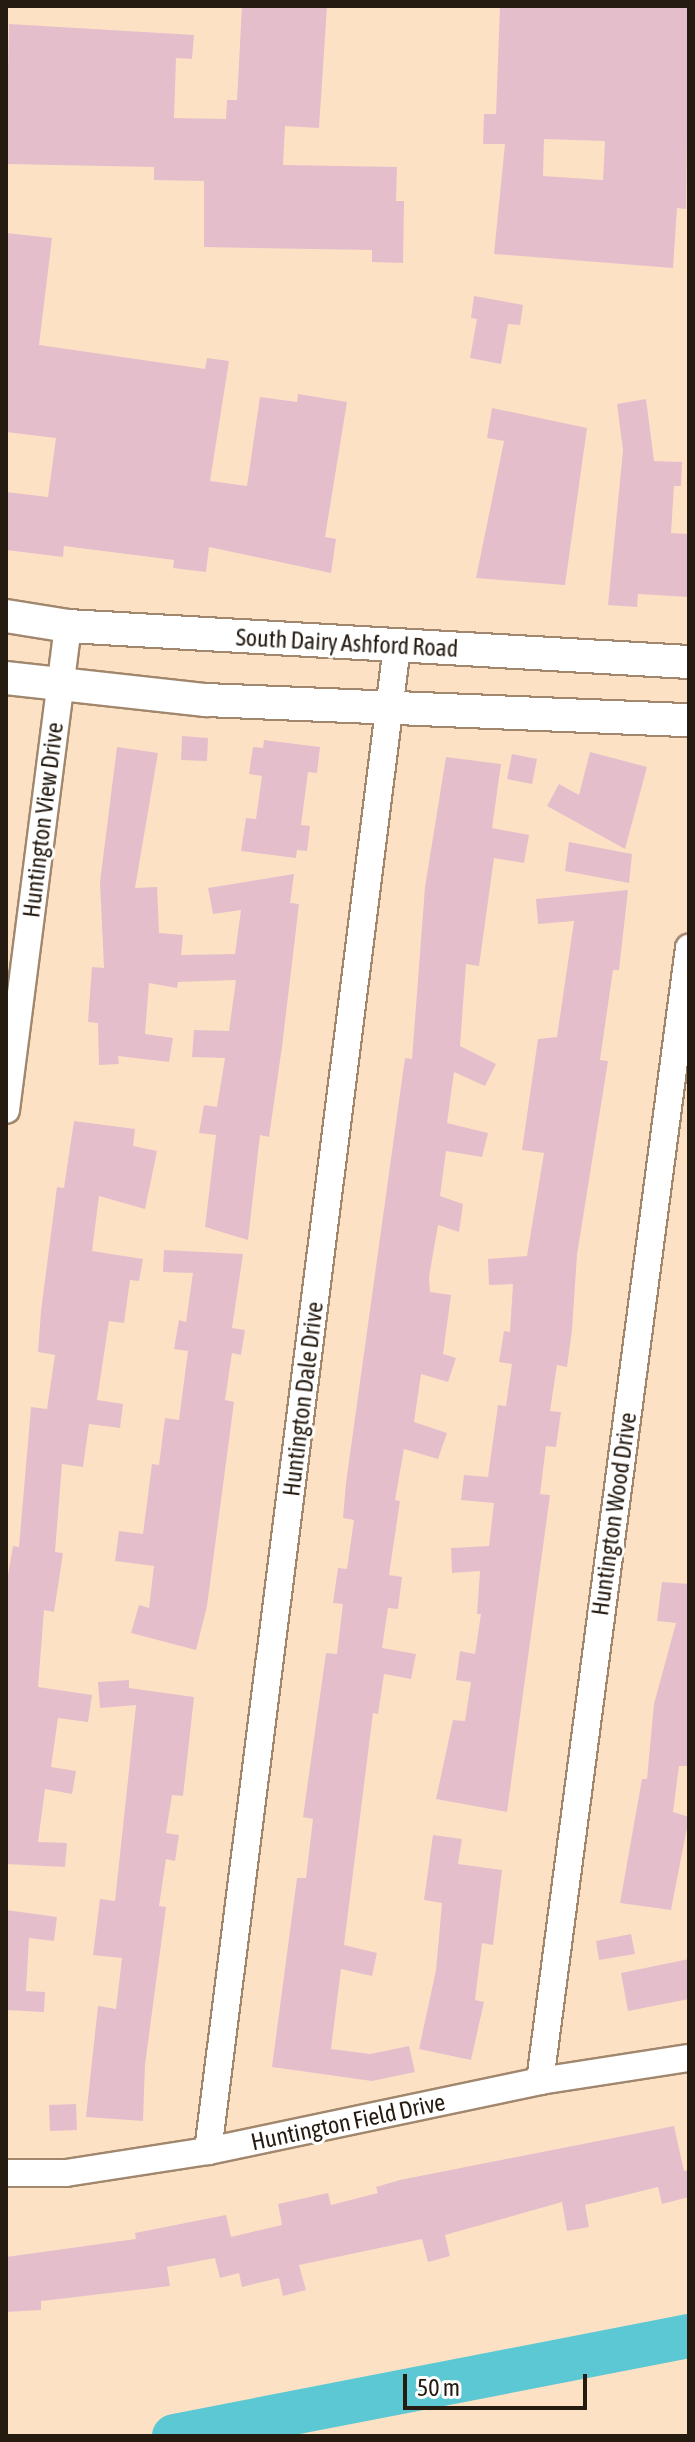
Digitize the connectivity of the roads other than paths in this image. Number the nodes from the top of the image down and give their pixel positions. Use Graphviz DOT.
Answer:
graph roads {
  1 [pos="6,616"];
  2 [pos="68,626"];
  3 [pos="397,647"];
  4 [pos="689,662"];
  5 [pos="6,678"];
  6 [pos="60,685"];
  7 [pos="389,709"];
  8 [pos="689,720"];
  9 [pos="689,948"];
  10 [pos="6,1110"];
  11 [pos="689,2058"];
  12 [pos="540,2081"];
  13 [pos="208,2151"];
  14 [pos="6,2173"];
  1 -- 2 [label="main road, South Dairy Ashford Road"];
  2 -- 3 [label="main road, South Dairy Ashford Road"];
  2 -- 6 [label="street, Huntington View Drive"];
  3 -- 4 [label="main road, South Dairy Ashford Road"];
  3 -- 7 [label="street, Huntington Dale Drive"];
  5 -- 6 [label="main road"];
  6 -- 7 [label="main road"];
  6 -- 10 [label="street, Huntington View Drive"];
  7 -- 8 [label="main road"];
  7 -- 13 [label="street, Huntington Dale Drive"];
  9 -- 12 [label="street, Huntington Wood Drive"];
  11 -- 12 [label="street, Huntington Field Drive"];
  12 -- 13 [label="street, Huntington Field Drive"];
  13 -- 14 [label="street, Huntington Field Drive"];
}
